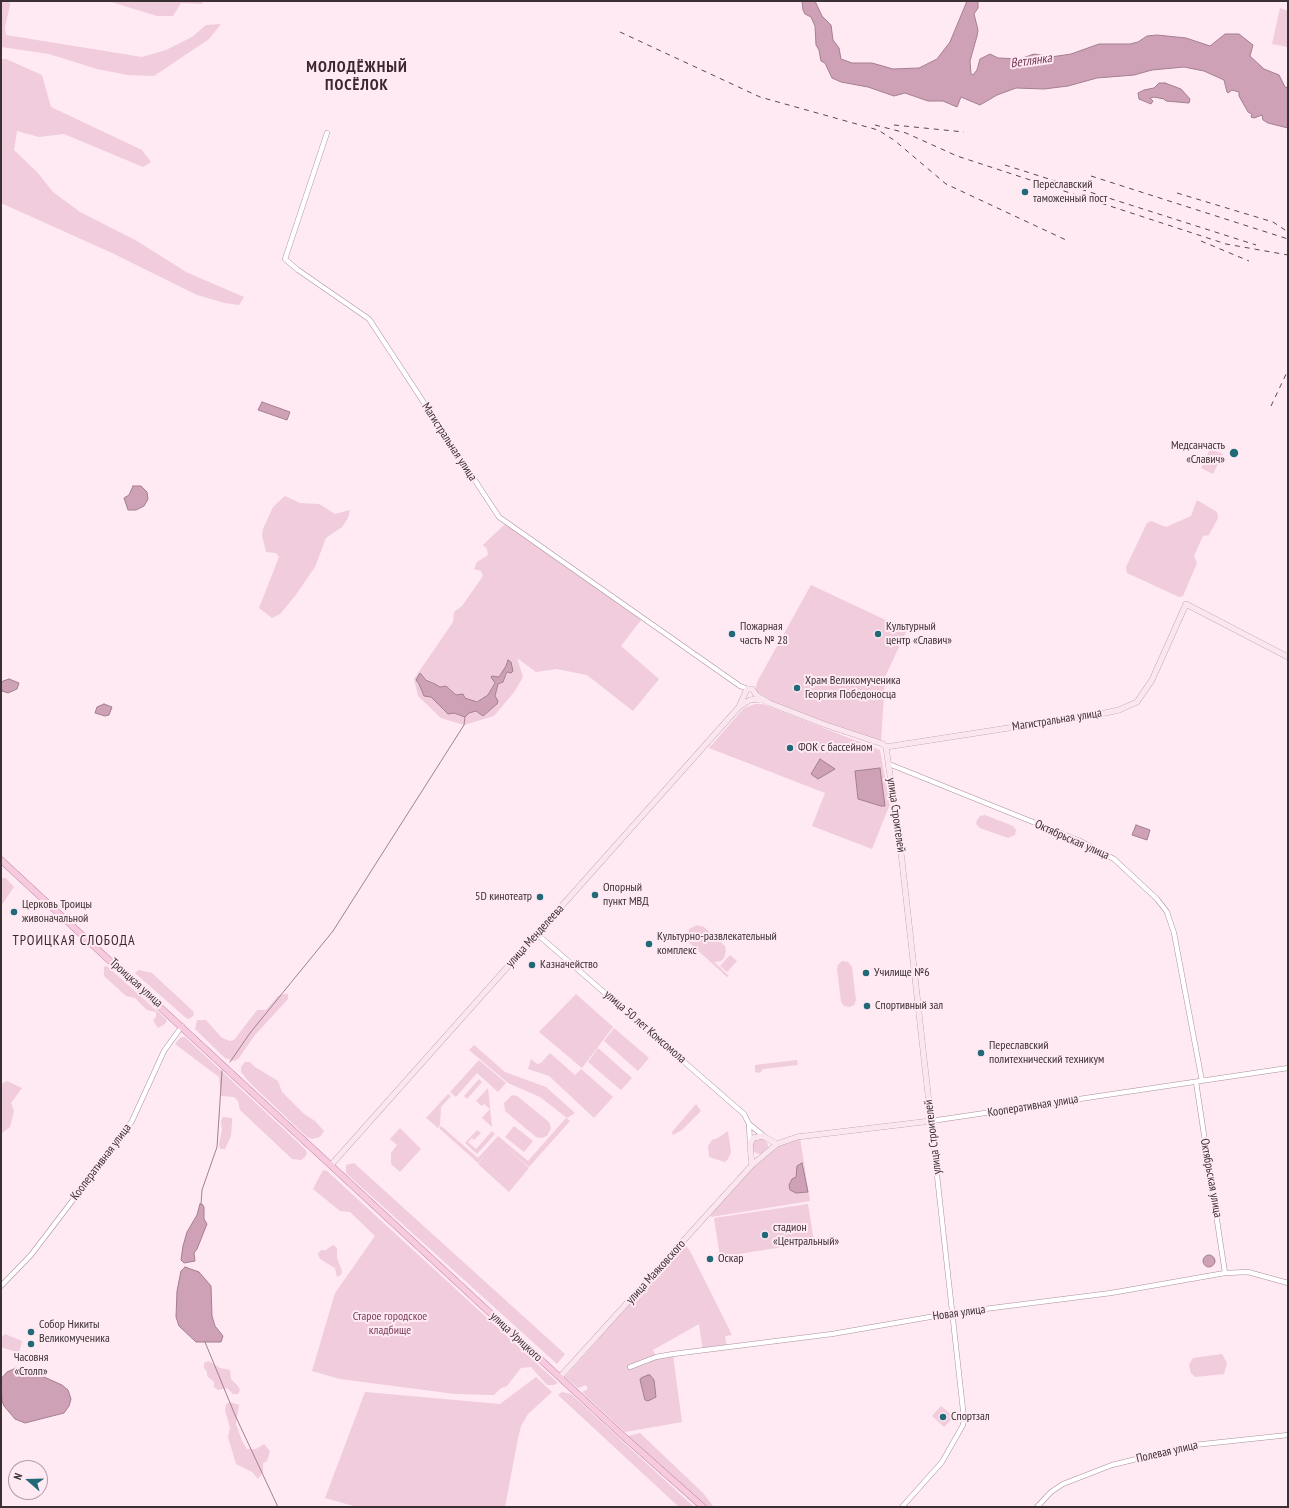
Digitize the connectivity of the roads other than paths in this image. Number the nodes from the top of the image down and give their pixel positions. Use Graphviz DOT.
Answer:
graph roads {
  1 [pos="327,132"];
  2 [pos="1288,657"];
  3 [pos="740,686"];
  4 [pos="748,688"];
  5 [pos="755,692"];
  6 [pos="744,695"];
  7 [pos="762,699"];
  8 [pos="751,700"];
  9 [pos="740,706"];
  10 [pos="886,747"];
  11 [pos="889,764"];
  12 [pos="1,860"];
  13 [pos="537,934"];
  14 [pos="182,1026"];
  15 [pos="1288,1068"];
  16 [pos="1202,1081"];
  17 [pos="1196,1082"];
  18 [pos="931,1121"];
  19 [pos="749,1124"];
  20 [pos="767,1138"];
  21 [pos="777,1144"];
  22 [pos="750,1145"];
  23 [pos="765,1154"];
  24 [pos="752,1165"];
  25 [pos="330,1166"];
  26 [pos="1225,1273"];
  27 [pos="1288,1283"];
  28 [pos="1,1286"];
  29 [pos="953,1314"];
  30 [pos="630,1367"];
  31 [pos="560,1377"];
  32 [pos="1288,1435"];
  33 [pos="703,1507"];
  34 [pos="902,1507"];
  35 [pos="1037,1507"];
  1 -- 3 [label="street, Магистральная улица"];
  2 -- 10 [label="main road, Магистральная улица"];
  3 -- 4 [label="street"];
  3 -- 6 [label="street"];
  4 -- 5 [label="main road"];
  4 -- 6 [label="main road"];
  5 -- 7 [label="main road"];
  5 -- 8 [label="main road"];
  6 -- 8 [label="main road"];
  6 -- 9 [label="main road"];
  7 -- 8 [label="main road"];
  7 -- 10 [label="main road"];
  8 -- 9 [label="main road"];
  9 -- 13 [label="main road, улица Менделеева"];
  10 -- 11 [label="main road, улица Строителей"];
  11 -- 16 [label="street, Октябрьская улица"];
  11 -- 18 [label="main road, улица Строителей"];
  12 -- 14 [label="main road, Троицкая улица"];
  13 -- 19 [label="street, улица 50 лет Комсомола"];
  13 -- 25 [label="main road, улица Менделеева"];
  14 -- 25 [label="main road, Троицкая улица"];
  14 -- 28 [label="street, Кооперативная улица"];
  15 -- 16 [label="street, Кооперативная улица"];
  16 -- 17 [label="street, Кооперативная улица"];
  17 -- 18 [label="street, Кооперативная улица"];
  17 -- 26 [label="street, Октябрьская улица"];
  18 -- 21 [label="main road, Кооперативная улица"];
  18 -- 29 [label="street, улица Строителей"];
  19 -- 20 [label="street, улица 50 лет Комсомола"];
  19 -- 22 [label="street"];
  20 -- 21 [label="main road"];
  20 -- 22 [label="main road"];
  20 -- 23 [label="main road"];
  21 -- 23 [label="main road, улица Маяковского"];
  22 -- 23 [label="main road"];
  22 -- 24 [label="main road"];
  23 -- 24 [label="main road, улица Маяковского"];
  24 -- 31 [label="main road, улица Маяковского"];
  25 -- 31 [label="main road, улица Урицкого"];
  26 -- 27 [label="street, Новая улица"];
  26 -- 29 [label="street, Новая улица"];
  29 -- 30 [label="street, Новая улица"];
  29 -- 34 [label="street, улица Строителей"];
  31 -- 33 [label="main road, улица Урицкого"];
  32 -- 35 [label="street, Полевая улица"];
}
